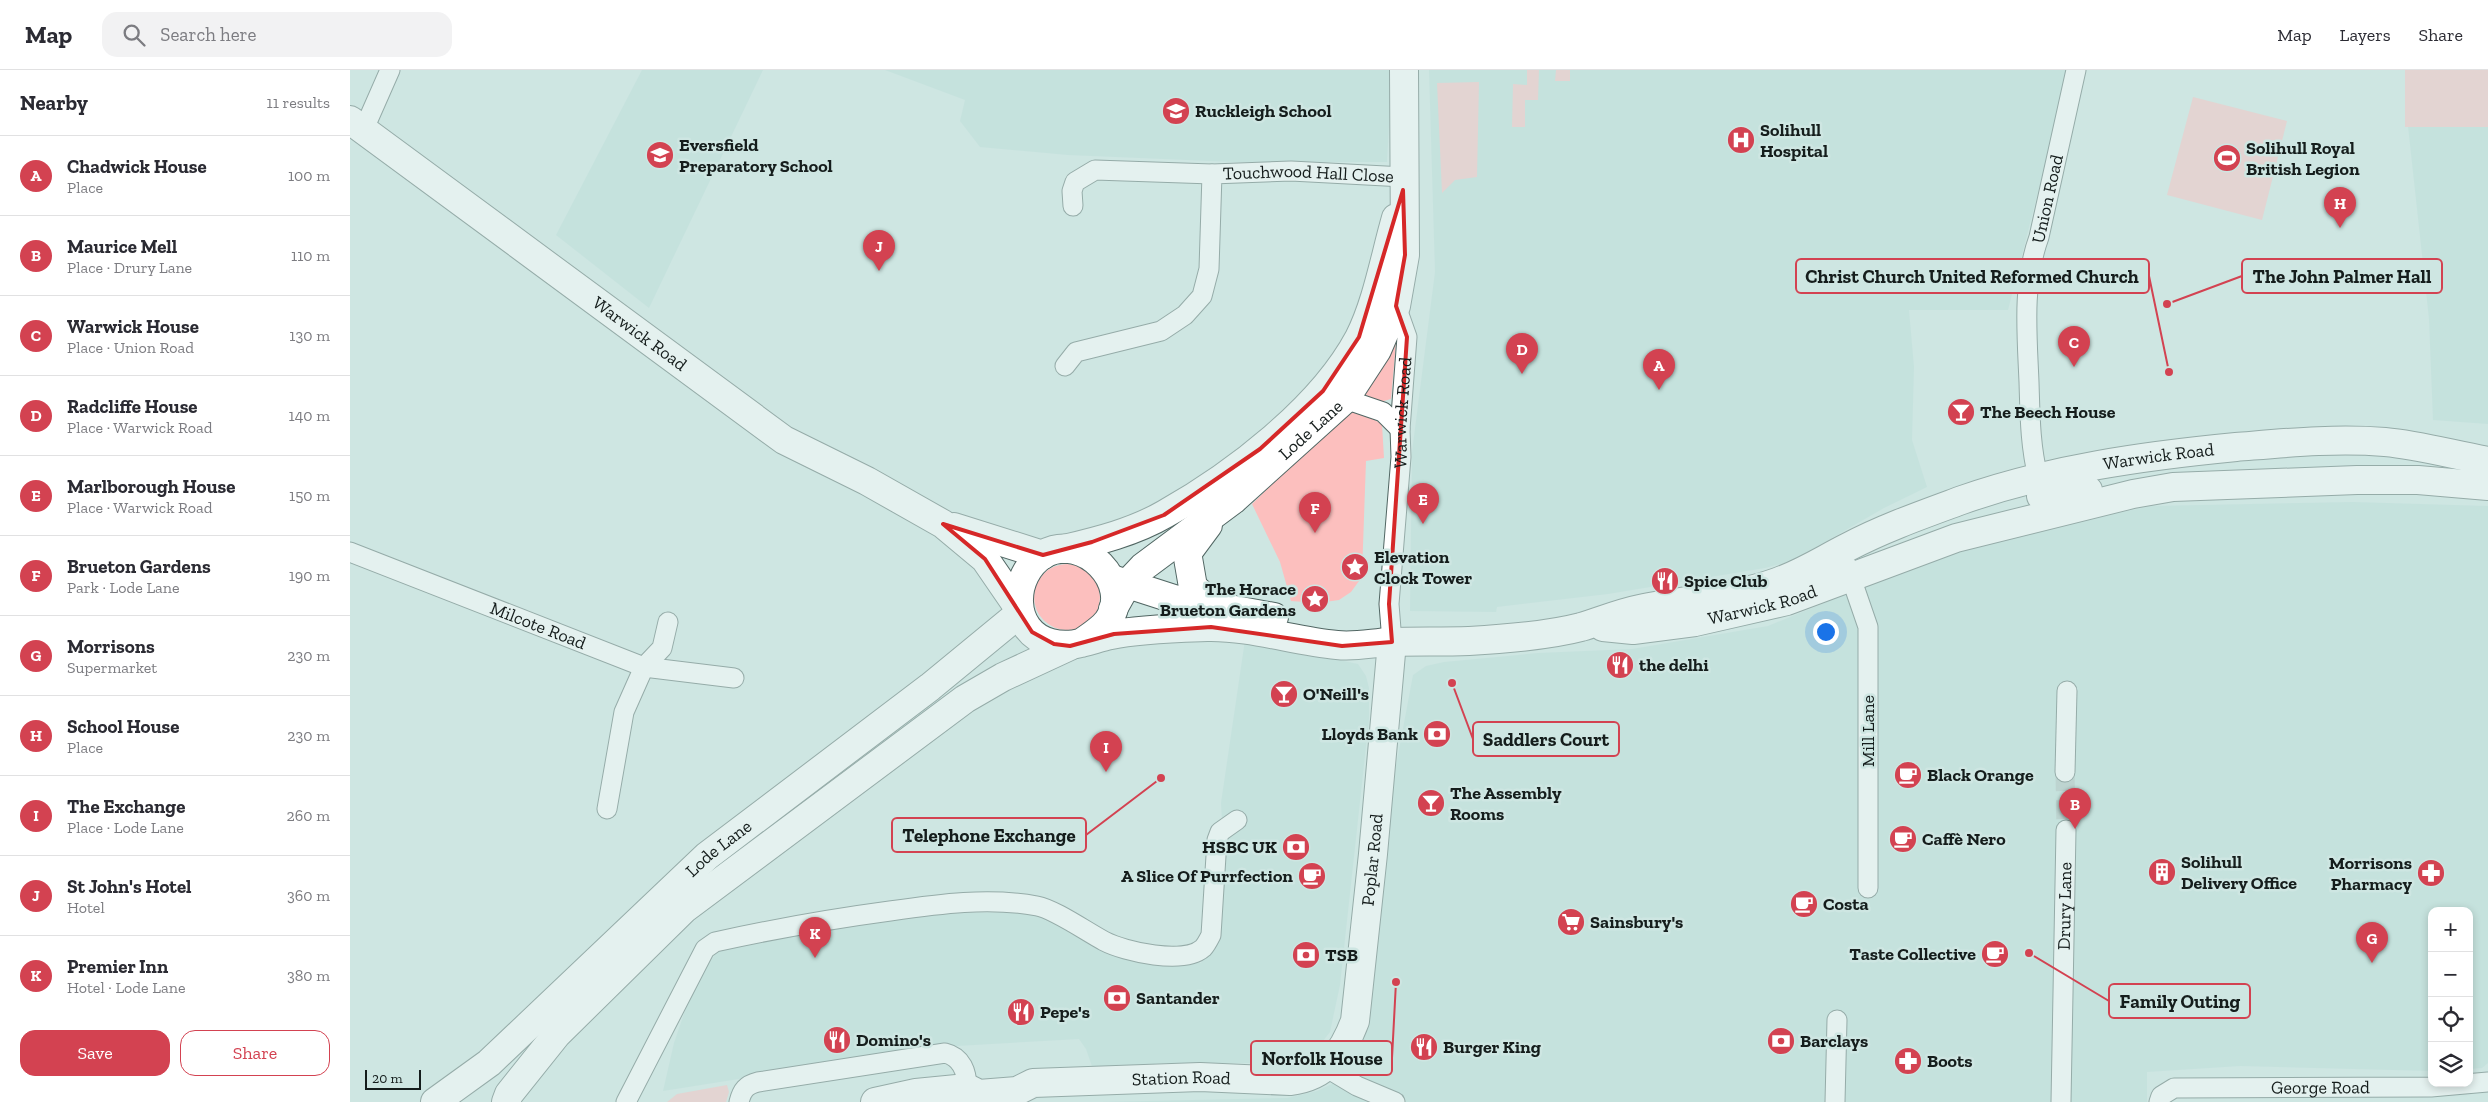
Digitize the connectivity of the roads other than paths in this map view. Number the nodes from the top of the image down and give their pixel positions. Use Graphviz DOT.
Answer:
graph roads {
  1 [pos="390,70"];
  2 [pos="1404,70"];
  3 [pos="2076,70"];
  4 [pos="357,124"];
  5 [pos="1212,174"];
  6 [pos="1404,183"];
  7 [pos="1073,206"];
  8 [pos="1396,306"];
  9 [pos="1064,366"];
  10 [pos="1345,399"];
  11 [pos="1400,430"];
  12 [pos="2195,451"];
  13 [pos="2168,453"];
  14 [pos="2488,461"];
  15 [pos="2357,480"];
  16 [pos="2488,486"];
  17 [pos="2173,487"];
  18 [pos="2042,496"];
  19 [pos="1221,507"];
  20 [pos="943,524"];
  21 [pos="1843,550"];
  22 [pos="350,552"];
  23 [pos="1052,552"];
  24 [pos="1850,577"];
  25 [pos="1119,581"];
  26 [pos="1217,608"];
  27 [pos="1019,610"];
  28 [pos="668,622"];
  29 [pos="1584,626"];
  30 [pos="1392,642"];
  31 [pos="1076,644"];
  32 [pos="644,667"];
  33 [pos="734,678"];
  34 [pos="2067,691"];
  35 [pos="2065,772"];
  36 [pos="606,810"];
  37 [pos="1237,820"];
  38 [pos="2066,830"];
  39 [pos="1868,888"];
  40 [pos="1837,1020"];
  41 [pos="1327,1068"];
  42 [pos="2488,1082"];
  43 [pos="968,1095"];
  44 [pos="434,1102"];
  45 [pos="506,1102"];
  46 [pos="626,1102"];
  47 [pos="739,1102"];
  48 [pos="875,1102"];
  49 [pos="1395,1102"];
  50 [pos="1835,1102"];
  51 [pos="2061,1102"];
  52 [pos="2159,1102"];
  1 -- 4 [label="street"];
  2 -- 6 [label="main road, Lode Lane"];
  3 -- 18 [label="street, Union Road"];
  4 -- 20 [label="main road, Warwick Road"];
  5 -- 6 [label="street, Touchwood Hall Close"];
  5 -- 7 [label="street, Touchwood Hall Close"];
  5 -- 9 [label="street, Touchwood Hall Close"];
  6 -- 8 [label="main road, Lode Lane"];
  6 -- 23 [label="main road, Lode Lane"];
  8 -- 10 [label="main road, Lode Lane"];
  8 -- 11 [label="street, Warwick Road"];
  10 -- 11 [label="street"];
  10 -- 19 [label="main road, Lode Lane"];
  11 -- 30 [label="street, Warwick Road"];
  12 -- 13 [label="main road, Warwick Road"];
  12 -- 14 [label="main road, Warwick Road"];
  12 -- 15 [label="main road"];
  13 -- 17 [label="main road"];
  13 -- 18 [label="main road, Warwick Road"];
  15 -- 16 [label="main road, Warwick Road"];
  15 -- 17 [label="main road, Warwick Road"];
  17 -- 18 [label="main road, Warwick Road"];
  18 -- 21 [label="main road, Warwick Road"];
  18 -- 24 [label="main road, Warwick Road"];
  19 -- 25 [label="main road, Lode Lane"];
  19 -- 26 [label="main road"];
  20 -- 23 [label="main road, Warwick Road"];
  20 -- 27 [label="main road, Warwick Road"];
  21 -- 24 [label="street"];
  21 -- 29 [label="main road, Warwick Road"];
  22 -- 32 [label="street, Milcote Road"];
  23 -- 25 [label="main road"];
  23 -- 27 [label="main road"];
  24 -- 29 [label="main road, Warwick Road"];
  24 -- 39 [label="street, Mill Lane"];
  25 -- 26 [label="main road, Warwick Road"];
  25 -- 31 [label="main road"];
  26 -- 30 [label="main road, Warwick Road"];
  27 -- 31 [label="main road"];
  27 -- 44 [label="main road, Lode Lane"];
  28 -- 32 [label="street"];
  29 -- 30 [label="main road, Warwick Road"];
  30 -- 31 [label="main road, Warwick Road"];
  30 -- 41 [label="main road, Poplar Road"];
  31 -- 45 [label="main road, Lode Lane"];
  32 -- 33 [label="street, Milcote Road"];
  32 -- 36 [label="street"];
  34 -- 35 [label="street"];
  37 -- 46 [label="street"];
  38 -- 51 [label="street, Drury Lane"];
  40 -- 50 [label="street"];
  41 -- 43 [label="main road, Station Road"];
  41 -- 49 [label="street"];
  42 -- 52 [label="street, George Road"];
  43 -- 47 [label="street"];
  43 -- 48 [label="main road, Station Road"];
}
